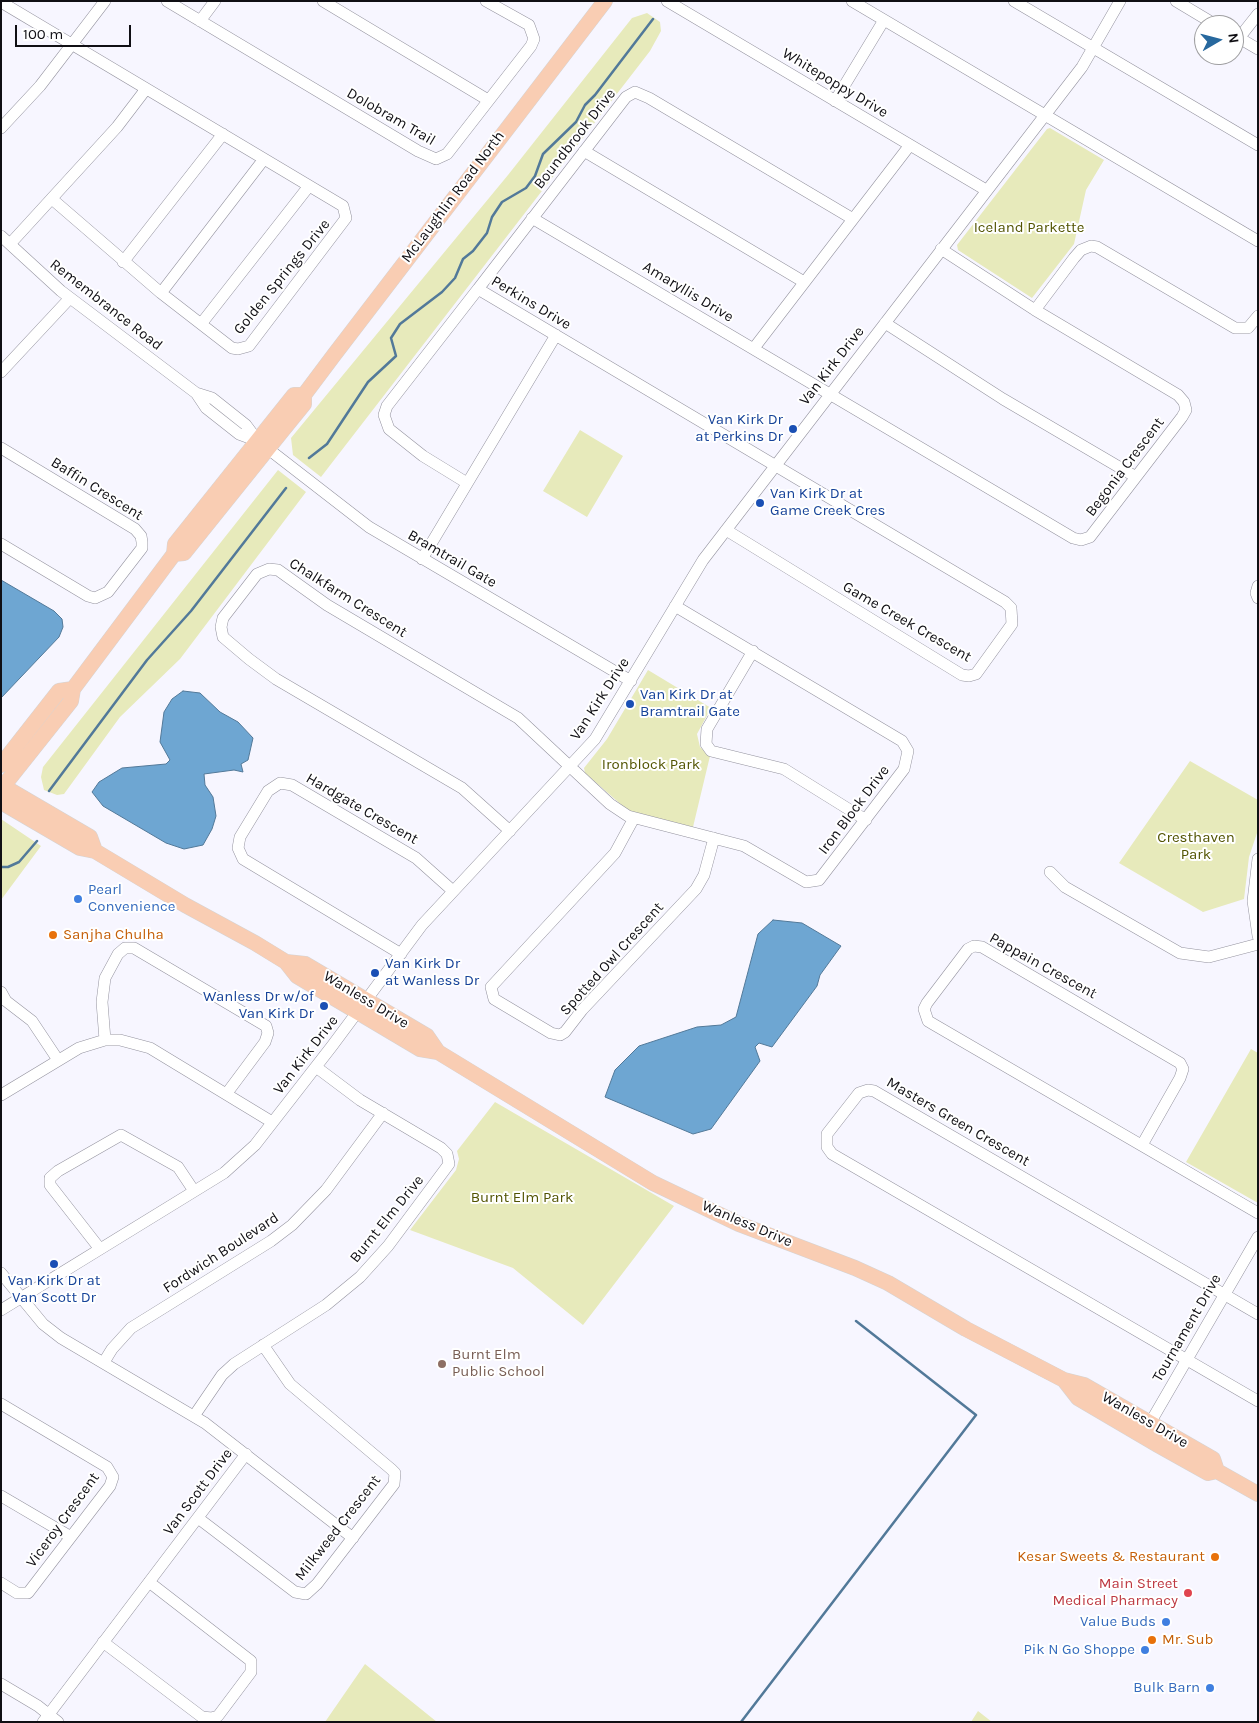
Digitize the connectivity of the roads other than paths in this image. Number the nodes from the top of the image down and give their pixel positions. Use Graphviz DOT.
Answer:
graph roads {
  1 [pos="105,1"];
  2 [pos="167,1"];
  3 [pos="215,1"];
  4 [pos="323,1"];
  5 [pos="486,1"];
  6 [pos="605,1"];
  7 [pos="667,1"];
  8 [pos="852,1"];
  9 [pos="1014,1"];
  10 [pos="1120,1"];
  11 [pos="1176,1"];
  12 [pos="1,2"];
  13 [pos="1258,14"];
  14 [pos="1199,15"];
  15 [pos="884,20"];
  16 [pos="200,21"];
  17 [pos="1244,29"];
  18 [pos="1244,41"];
  19 [pos="73,44"];
  20 [pos="1093,48"];
  21 [pos="1258,49"];
  22 [pos="146,89"];
  23 [pos="488,100"];
  24 [pos="835,101"];
  25 [pos="1044,115"];
  26 [pos="1,128"];
  27 [pos="223,134"];
  28 [pos="910,145"];
  29 [pos="1258,145"];
  30 [pos="584,151"];
  31 [pos="264,159"];
  32 [pos="308,186"];
  33 [pos="986,190"];
  34 [pos="52,199"];
  35 [pos="532,218"];
  36 [pos="853,219"];
  37 [pos="1,236"];
  38 [pos="1258,241"];
  39 [pos="10,244"];
  40 [pos="942,249"];
  41 [pos="124,262"];
  42 [pos="804,282"];
  43 [pos="478,289"];
  44 [pos="161,293"];
  45 [pos="70,298"];
  46 [pos="1035,310"];
  47 [pos="1258,316"];
  48 [pos="885,323"];
  49 [pos="201,324"];
  50 [pos="556,335"];
  51 [pos="754,348"];
  52 [pos="1,372"];
  53 [pos="829,393"];
  54 [pos="262,445"];
  55 [pos="1,448"];
  56 [pos="774,465"];
  57 [pos="1136,477"];
  58 [pos="468,483"];
  59 [pos="726,530"];
  60 [pos="1,544"];
  61 [pos="422,559"];
  62 [pos="1258,586"];
  63 [pos="1258,598"];
  64 [pos="675,606"];
  65 [pos="753,651"];
  66 [pos="631,681"];
  67 [pos="73,689"];
  68 [pos="1,765"];
  69 [pos="571,767"];
  70 [pos="2,787"];
  71 [pos="1,802"];
  72 [pos="634,818"];
  73 [pos="866,820"];
  74 [pos="510,831"];
  75 [pos="714,838"];
  76 [pos="95,851"];
  77 [pos="1258,859"];
  78 [pos="1050,872"];
  79 [pos="453,891"];
  80 [pos="1258,936"];
  81 [pos="1258,944"];
  82 [pos="401,954"];
  83 [pos="1,992"];
  84 [pos="362,1007"];
  85 [pos="105,1040"];
  86 [pos="58,1060"];
  87 [pos="316,1066"];
  88 [pos="227,1094"];
  89 [pos="1,1095"];
  90 [pos="383,1113"];
  91 [pos="272,1122"];
  92 [pos="1142,1145"];
  93 [pos="194,1191"];
  94 [pos="1258,1213"];
  95 [pos="1258,1237"];
  96 [pos="100,1249"];
  97 [pos="1,1273"];
  98 [pos="1224,1295"];
  99 [pos="22,1297"];
  100 [pos="1,1310"];
  101 [pos="1258,1314"];
  102 [pos="262,1345"];
  103 [pos="1186,1359"];
  104 [pos="104,1362"];
  105 [pos="1258,1401"];
  106 [pos="1,1404"];
  107 [pos="194,1416"];
  108 [pos="1146,1429"];
  109 [pos="246,1454"];
  110 [pos="1258,1494"];
  111 [pos="1,1496"];
  112 [pos="198,1518"];
  113 [pos="70,1537"];
  114 [pos="353,1538"];
  115 [pos="149,1582"];
  116 [pos="1,1583"];
  117 [pos="104,1642"];
  118 [pos="1,1684"];
  119 [pos="46,1718"];
  120 [pos="58,1722"];
  1 -- 19 [label="street"];
  2 -- 16 [label="street, Dolobram Trail"];
  3 -- 16 [label="street"];
  4 -- 23 [label="street"];
  5 -- 23 [label="street, Dolobram Trail"];
  6 -- 54 [label="main road, McLaughlin Road North"];
  7 -- 24 [label="street, Whitepoppy Drive"];
  8 -- 15 [label="street"];
  9 -- 20 [label="street"];
  10 -- 20 [label="street, Van Kirk Drive"];
  11 -- 14 [label="street"];
  12 -- 19 [label="street, Golden Springs Drive"];
  13 -- 17 [label="street"];
  15 -- 24 [label="street"];
  15 -- 25 [label="street"];
  16 -- 23 [label="street, Dolobram Trail"];
  18 -- 21 [label="street"];
  19 -- 22 [label="street, Golden Springs Drive"];
  19 -- 26 [label="street"];
  20 -- 25 [label="street, Van Kirk Drive"];
  20 -- 29 [label="street"];
  22 -- 27 [label="street, Golden Springs Drive"];
  22 -- 34 [label="street"];
  24 -- 28 [label="street, Whitepoppy Drive"];
  25 -- 33 [label="street, Van Kirk Drive"];
  25 -- 38 [label="street"];
  27 -- 31 [label="street, Golden Springs Drive"];
  27 -- 41 [label="street"];
  28 -- 33 [label="street, Whitepoppy Drive"];
  28 -- 36 [label="street"];
  30 -- 35 [label="street, Boundbrook Drive"];
  30 -- 36 [label="street, Boundbrook Drive"];
  30 -- 42 [label="street"];
  31 -- 32 [label="street, Golden Springs Drive"];
  31 -- 44 [label="street"];
  32 -- 49 [label="street"];
  32 -- 49 [label="street, Golden Springs Drive"];
  33 -- 40 [label="street, Van Kirk Drive"];
  34 -- 39 [label="street"];
  34 -- 41 [label="street, Golden Springs Drive"];
  35 -- 43 [label="street, Boundbrook Drive"];
  35 -- 51 [label="street, Amaryllis Drive"];
  36 -- 42 [label="street"];
  37 -- 39 [label="street, Remembrance Road"];
  39 -- 45 [label="street, Remembrance Road"];
  40 -- 46 [label="street, Begonia Crescent"];
  40 -- 48 [label="street, Van Kirk Drive"];
  41 -- 44 [label="street, Golden Springs Drive"];
  42 -- 51 [label="street"];
  43 -- 50 [label="street, Perkins Drive"];
  43 -- 58 [label="street, Perkins Drive"];
  44 -- 49 [label="street, Golden Springs Drive"];
  45 -- 52 [label="street"];
  45 -- 54 [label="street, Remembrance Road"];
  46 -- 47 [label="street"];
  46 -- 57 [label="street, Begonia Crescent"];
  48 -- 53 [label="street, Van Kirk Drive"];
  48 -- 57 [label="street"];
  50 -- 56 [label="street, Perkins Drive"];
  50 -- 58 [label="street"];
  51 -- 53 [label="street, Amaryllis Drive"];
  53 -- 56 [label="street, Van Kirk Drive"];
  53 -- 57 [label="street, Begonia Crescent"];
  54 -- 61 [label="street, Bramtrail Gate"];
  54 -- 67 [label="main road, McLaughlin Road North"];
  55 -- 60 [label="street, Baffin Crescent"];
  56 -- 59 [label="street, Van Kirk Drive"];
  56 -- 59 [label="street, Game Creek Crescent"];
  58 -- 61 [label="street"];
  59 -- 64 [label="street, Van Kirk Drive"];
  61 -- 66 [label="street, Bramtrail Gate"];
  62 -- 63 [label="street"];
  64 -- 65 [label="street, Iron Block Drive"];
  64 -- 66 [label="street, Van Kirk Drive"];
  65 -- 73 [label="street, Iron Block Drive"];
  65 -- 73 [label="street"];
  66 -- 69 [label="street, Van Kirk Drive"];
  67 -- 68 [label="main road, McLaughlin Road North"];
  67 -- 70 [label="main road, McLaughlin Road North"];
  69 -- 72 [label="street, Iron Block Drive"];
  69 -- 74 [label="street, Van Kirk Drive"];
  69 -- 74 [label="street, Chalkfarm Crescent"];
  70 -- 76 [label="main road, Wanless Drive"];
  71 -- 76 [label="main road, Wanless Drive"];
  72 -- 75 [label="street, Iron Block Drive"];
  72 -- 75 [label="street, Spotted Owl Crescent"];
  73 -- 75 [label="street, Iron Block Drive"];
  74 -- 79 [label="street, Van Kirk Drive"];
  76 -- 84 [label="main road, Wanless Drive"];
  77 -- 80 [label="street"];
  78 -- 81 [label="street"];
  79 -- 82 [label="street, Van Kirk Drive"];
  79 -- 82 [label="street, Hardgate Crescent"];
  82 -- 84 [label="street, Van Kirk Drive"];
  83 -- 86 [label="street"];
  84 -- 87 [label="street, Van Kirk Drive"];
  84 -- 108 [label="main road, Wanless Drive"];
  85 -- 86 [label="street"];
  85 -- 88 [label="street"];
  85 -- 88 [label="street"];
  86 -- 89 [label="street"];
  87 -- 90 [label="street, Burnt Elm Drive"];
  87 -- 91 [label="street, Van Kirk Drive"];
  88 -- 91 [label="street"];
  90 -- 102 [label="street, Burnt Elm Drive"];
  90 -- 104 [label="street, Fordwich Boulevard"];
  91 -- 93 [label="street, Van Kirk Drive"];
  92 -- 92 [label="street, Pappain Crescent"];
  92 -- 94 [label="street"];
  93 -- 96 [label="street, Van Kirk Drive"];
  93 -- 96 [label="street"];
  95 -- 98 [label="street, Tournament Drive"];
  96 -- 99 [label="street, Van Kirk Drive"];
  97 -- 99 [label="street, Van Scott Drive"];
  98 -- 101 [label="street, Masters Green Crescent"];
  98 -- 103 [label="street, Tournament Drive"];
  98 -- 103 [label="street, Masters Green Crescent"];
  99 -- 100 [label="street, Van Kirk Drive"];
  99 -- 104 [label="street, Van Scott Drive"];
  102 -- 107 [label="street, Burnt Elm Drive"];
  102 -- 114 [label="street, Milkweed Crescent"];
  103 -- 105 [label="street, Masters Green Crescent"];
  103 -- 108 [label="street, Tournament Drive"];
  104 -- 107 [label="street, Van Scott Drive"];
  106 -- 113 [label="street, Viceroy Crescent"];
  107 -- 109 [label="street, Van Scott Drive"];
  108 -- 110 [label="main road, Wanless Drive"];
  109 -- 112 [label="street, Van Scott Drive"];
  109 -- 114 [label="street"];
  111 -- 113 [label="street"];
  112 -- 114 [label="street, Milkweed Crescent"];
  112 -- 115 [label="street, Van Scott Drive"];
  113 -- 116 [label="street, Viceroy Crescent"];
  115 -- 117 [label="street, Van Scott Drive"];
  115 -- 117 [label="street"];
  117 -- 119 [label="street, Van Scott Drive"];
  118 -- 119 [label="street"];
  119 -- 120 [label="street"];
}
